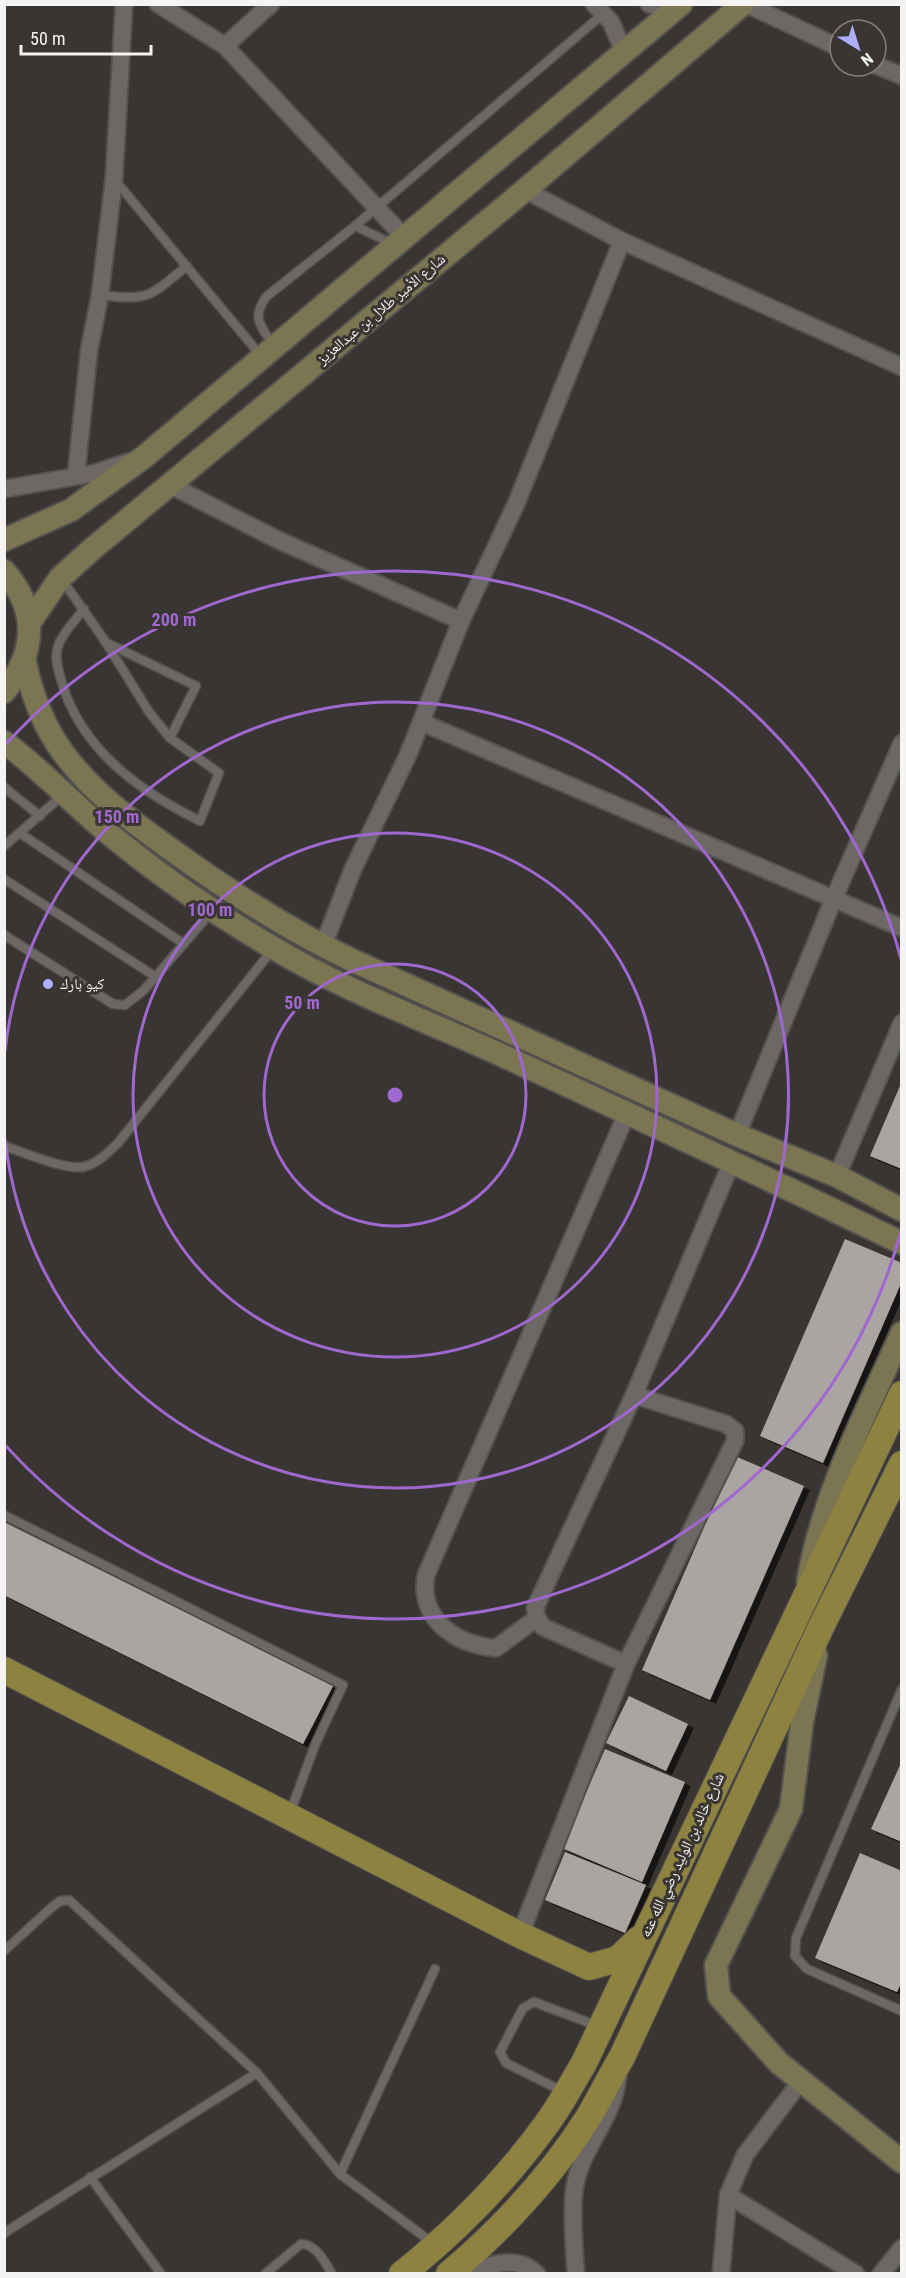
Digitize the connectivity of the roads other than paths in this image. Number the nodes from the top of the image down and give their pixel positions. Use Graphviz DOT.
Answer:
graph roads {
  1 [pos="124,4"];
  2 [pos="158,4"];
  3 [pos="271,4"];
  4 [pos="649,4"];
  5 [pos="744,4"];
  6 [pos="598,9"];
  7 [pos="675,9"];
  8 [pos="828,42"];
  9 [pos="225,46"];
  10 [pos="624,52"];
  11 [pos="888,70"];
  12 [pos="902,76"];
  13 [pos="114,178"];
  14 [pos="525,190"];
  15 [pos="376,207"];
  16 [pos="355,226"];
  17 [pos="399,241"];
  18 [pos="622,241"];
  19 [pos="187,266"];
  20 [pos="100,295"];
  21 [pos="268,351"];
  22 [pos="902,366"];
  23 [pos="144,457"];
  24 [pos="76,476"];
  25 [pos="170,485"];
  26 [pos="4,489"];
  27 [pos="4,540"];
  28 [pos="4,571"];
  29 [pos="60,578"];
  30 [pos="84,609"];
  31 [pos="461,621"];
  32 [pos="30,622"];
  33 [pos="105,641"];
  34 [pos="25,662"];
  35 [pos="4,692"];
  36 [pos="421,722"];
  37 [pos="170,738"];
  38 [pos="4,742"];
  39 [pos="902,743"];
  40 [pos="4,787"];
  41 [pos="63,795"];
  42 [pos="40,816"];
  43 [pos="20,833"];
  44 [pos="4,846"];
  45 [pos="4,879"];
  46 [pos="834,898"];
  47 [pos="214,909"];
  48 [pos="902,928"];
  49 [pos="4,935"];
  50 [pos="184,944"];
  51 [pos="323,946"];
  52 [pos="273,948"];
  53 [pos="156,977"];
  54 [pos="902,1023"];
  55 [pos="627,1113"];
  56 [pos="737,1135"];
  57 [pos="4,1146"];
  58 [pos="732,1161"];
  59 [pos="837,1176"];
  60 [pos="902,1210"];
  61 [pos="902,1243"];
  62 [pos="902,1333"];
  63 [pos="902,1394"];
  64 [pos="634,1395"];
  65 [pos="901,1466"];
  66 [pos="4,1515"];
  67 [pos="806,1595"];
  68 [pos="537,1618"];
  69 [pos="821,1627"];
  70 [pos="626,1664"];
  71 [pos="4,1670"];
  72 [pos="902,1689"];
  73 [pos="289,1816"];
  74 [pos="520,1935"];
  75 [pos="644,1935"];
  76 [pos="4,1951"];
  77 [pos="435,1969"];
  78 [pos="902,2011"];
  79 [pos="601,2028"];
  80 [pos="620,2061"];
  81 [pos="257,2073"];
  82 [pos="801,2080"];
  83 [pos="566,2093"];
  84 [pos="902,2162"];
  85 [pos="340,2174"];
  86 [pos="90,2177"];
  87 [pos="728,2195"];
  88 [pos="4,2233"];
  89 [pos="437,2246"];
  90 [pos="902,2248"];
  91 [pos="161,2274"];
  92 [pos="265,2274"];
  93 [pos="332,2274"];
  94 [pos="402,2274"];
  95 [pos="449,2274"];
  96 [pos="465,2274"];
  97 [pos="537,2274"];
  98 [pos="576,2274"];
  99 [pos="721,2274"];
  100 [pos="856,2274"];
  101 [pos="882,2274"];
  1 -- 13 [label="street"];
  2 -- 9 [label="street"];
  3 -- 9 [label="street"];
  4 -- 7 [label="street"];
  5 -- 8 [label="street"];
  5 -- 14 [label="street, شارع الأمير طلال بن عبدالعزيز"];
  6 -- 10 [label="street"];
  6 -- 15 [label="lane"];
  7 -- 10 [label="street"];
  9 -- 15 [label="street"];
  10 -- 17 [label="street"];
  11 -- 12 [label="street"];
  13 -- 19 [label="lane"];
  13 -- 20 [label="street"];
  14 -- 18 [label="street"];
  14 -- 25 [label="street, شارع الأمير طلال بن عبدالعزيز"];
  15 -- 16 [label="lane"];
  15 -- 17 [label="street"];
  16 -- 17 [label="lane"];
  16 -- 21 [label="lane"];
  17 -- 21 [label="street"];
  18 -- 22 [label="street"];
  18 -- 31 [label="street"];
  19 -- 20 [label="lane"];
  19 -- 21 [label="lane"];
  20 -- 24 [label="street"];
  21 -- 23 [label="street"];
  23 -- 24 [label="street"];
  23 -- 27 [label="street"];
  24 -- 26 [label="street"];
  25 -- 29 [label="street, شارع الأمير طلال بن عبدالعزيز"];
  25 -- 31 [label="street"];
  28 -- 32 [label="street"];
  29 -- 30 [label="lane"];
  29 -- 32 [label="street, شارع الأمير طلال بن عبدالعزيز"];
  30 -- 33 [label="lane"];
  30 -- 37 [label="lane"];
  31 -- 36 [label="street"];
  32 -- 34 [label="street"];
  33 -- 37 [label="lane"];
  33 -- 37 [label="lane"];
  34 -- 35 [label="street"];
  34 -- 51 [label="street"];
  36 -- 46 [label="street"];
  36 -- 51 [label="street"];
  38 -- 41 [label="street"];
  39 -- 46 [label="street"];
  40 -- 42 [label="lane"];
  41 -- 42 [label="lane"];
  41 -- 47 [label="street"];
  42 -- 43 [label="lane"];
  43 -- 44 [label="lane"];
  43 -- 50 [label="lane"];
  45 -- 53 [label="lane"];
  46 -- 48 [label="street"];
  46 -- 56 [label="street"];
  47 -- 50 [label="lane"];
  47 -- 52 [label="street"];
  49 -- 53 [label="lane"];
  50 -- 53 [label="lane"];
  51 -- 56 [label="street"];
  52 -- 55 [label="street"];
  52 -- 57 [label="lane"];
  54 -- 59 [label="street"];
  55 -- 58 [label="street"];
  55 -- 68 [label="street"];
  56 -- 59 [label="street"];
  58 -- 61 [label="street"];
  58 -- 64 [label="street"];
  59 -- 60 [label="street"];
  62 -- 67 [label="street"];
  63 -- 67 [label="main road, شارع خالد بن الوليد رضي الله عنه"];
  64 -- 68 [label="street"];
  64 -- 70 [label="street"];
  65 -- 69 [label="main road, شارع خالد بن الوليد رضي الله عنه"];
  66 -- 73 [label="lane"];
  67 -- 75 [label="main road, شارع خالد بن الوليد رضي الله عنه"];
  68 -- 70 [label="street"];
  69 -- 80 [label="main road, شارع خالد بن الوليد رضي الله عنه"];
  69 -- 82 [label="street"];
  70 -- 74 [label="street"];
  71 -- 73 [label="main road"];
  72 -- 78 [label="lane"];
  73 -- 74 [label="main road"];
  74 -- 75 [label="main road"];
  75 -- 79 [label="main road, شارع خالد بن الوليد رضي الله عنه"];
  76 -- 81 [label="lane"];
  77 -- 85 [label="lane"];
  79 -- 83 [label="main road, شارع خالد بن الوليد رضي الله عنه"];
  79 -- 83 [label="lane"];
  80 -- 95 [label="main road, شارع خالد بن الوليد رضي الله عنه"];
  80 -- 98 [label="street"];
  81 -- 85 [label="lane"];
  81 -- 86 [label="lane"];
  82 -- 84 [label="street"];
  82 -- 87 [label="street"];
  83 -- 89 [label="main road, شارع خالد بن الوليد رضي الله عنه"];
  85 -- 89 [label="lane"];
  86 -- 88 [label="lane"];
  86 -- 91 [label="lane"];
  87 -- 99 [label="street"];
  87 -- 100 [label="street"];
  89 -- 94 [label="main road, شارع خالد بن الوليد رضي الله عنه"];
  90 -- 101 [label="street"];
  92 -- 93 [label="lane"];
  96 -- 97 [label="street"];
}
